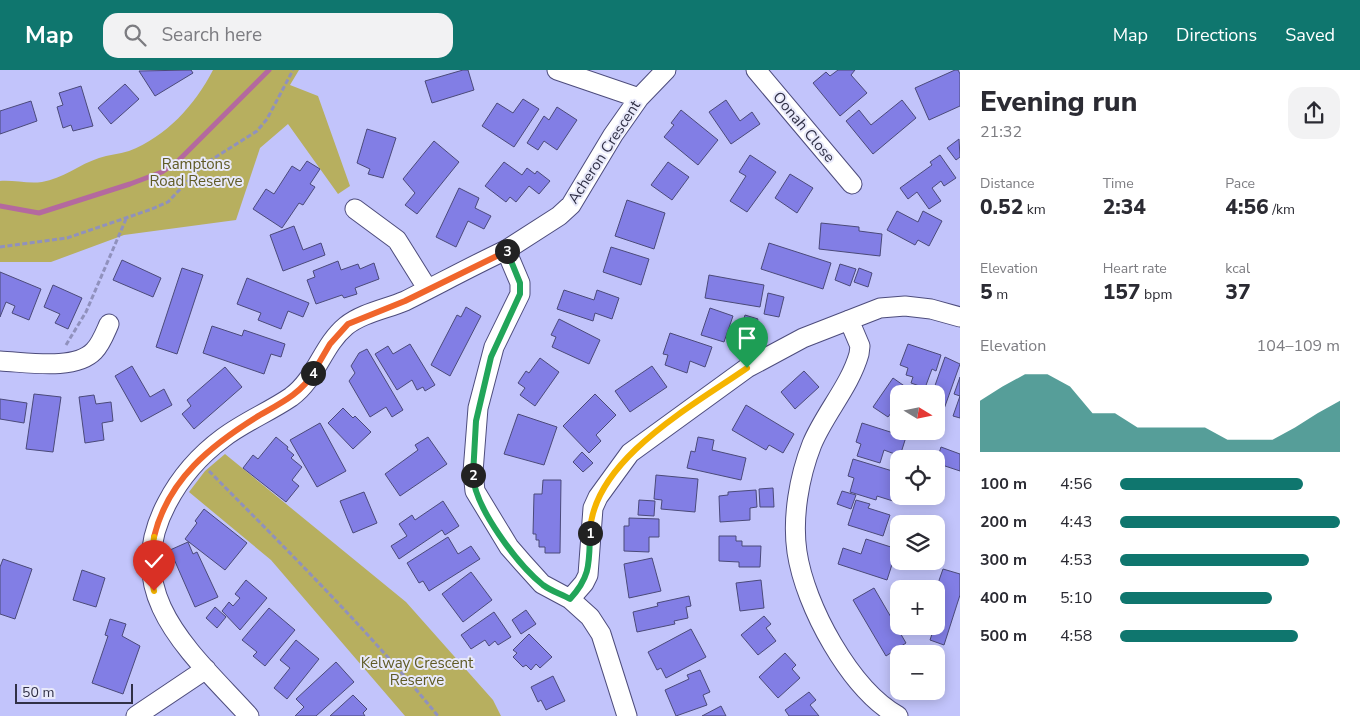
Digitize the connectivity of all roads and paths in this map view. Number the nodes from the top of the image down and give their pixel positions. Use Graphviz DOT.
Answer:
graph roads {
  1 [pos="293,70"];
  2 [pos="557,70"];
  3 [pos="666,70"];
  4 [pos="756,70"];
  5 [pos="639,98"];
  6 [pos="852,184"];
  7 [pos="355,209"];
  8 [pos="126,219"];
  9 [pos="0,247"];
  10 [pos="506,250"];
  11 [pos="427,288"];
  12 [pos="960,317"];
  13 [pos="849,320"];
  14 [pos="109,324"];
  15 [pos="0,361"];
  16 [pos="60,363"];
  17 [pos="198,460"];
  18 [pos="570,599"];
  19 [pos="206,669"];
  20 [pos="136,716"];
  21 [pos="249,716"];
  22 [pos="438,716"];
  23 [pos="627,716"];
  24 [pos="898,716"];
  1 -- 8 [label="path"];
  2 -- 5 [label="street"];
  3 -- 5 [label="street, Acheron Crescent"];
  4 -- 6 [label="street, Oonah Close"];
  5 -- 10 [label="street, Acheron Crescent"];
  7 -- 11 [label="street"];
  8 -- 9 [label="path"];
  8 -- 16 [label="path"];
  10 -- 11 [label="street, Acheron Crescent"];
  10 -- 18 [label="street"];
  11 -- 17 [label="street, Acheron Crescent"];
  12 -- 13 [label="street"];
  13 -- 18 [label="street"];
  13 -- 24 [label="street"];
  14 -- 16 [label="street"];
  15 -- 16 [label="street"];
  17 -- 19 [label="street, Acheron Crescent"];
  17 -- 22 [label="path"];
  18 -- 23 [label="street"];
  19 -- 20 [label="street"];
  19 -- 21 [label="street, Acheron Crescent"];
}
